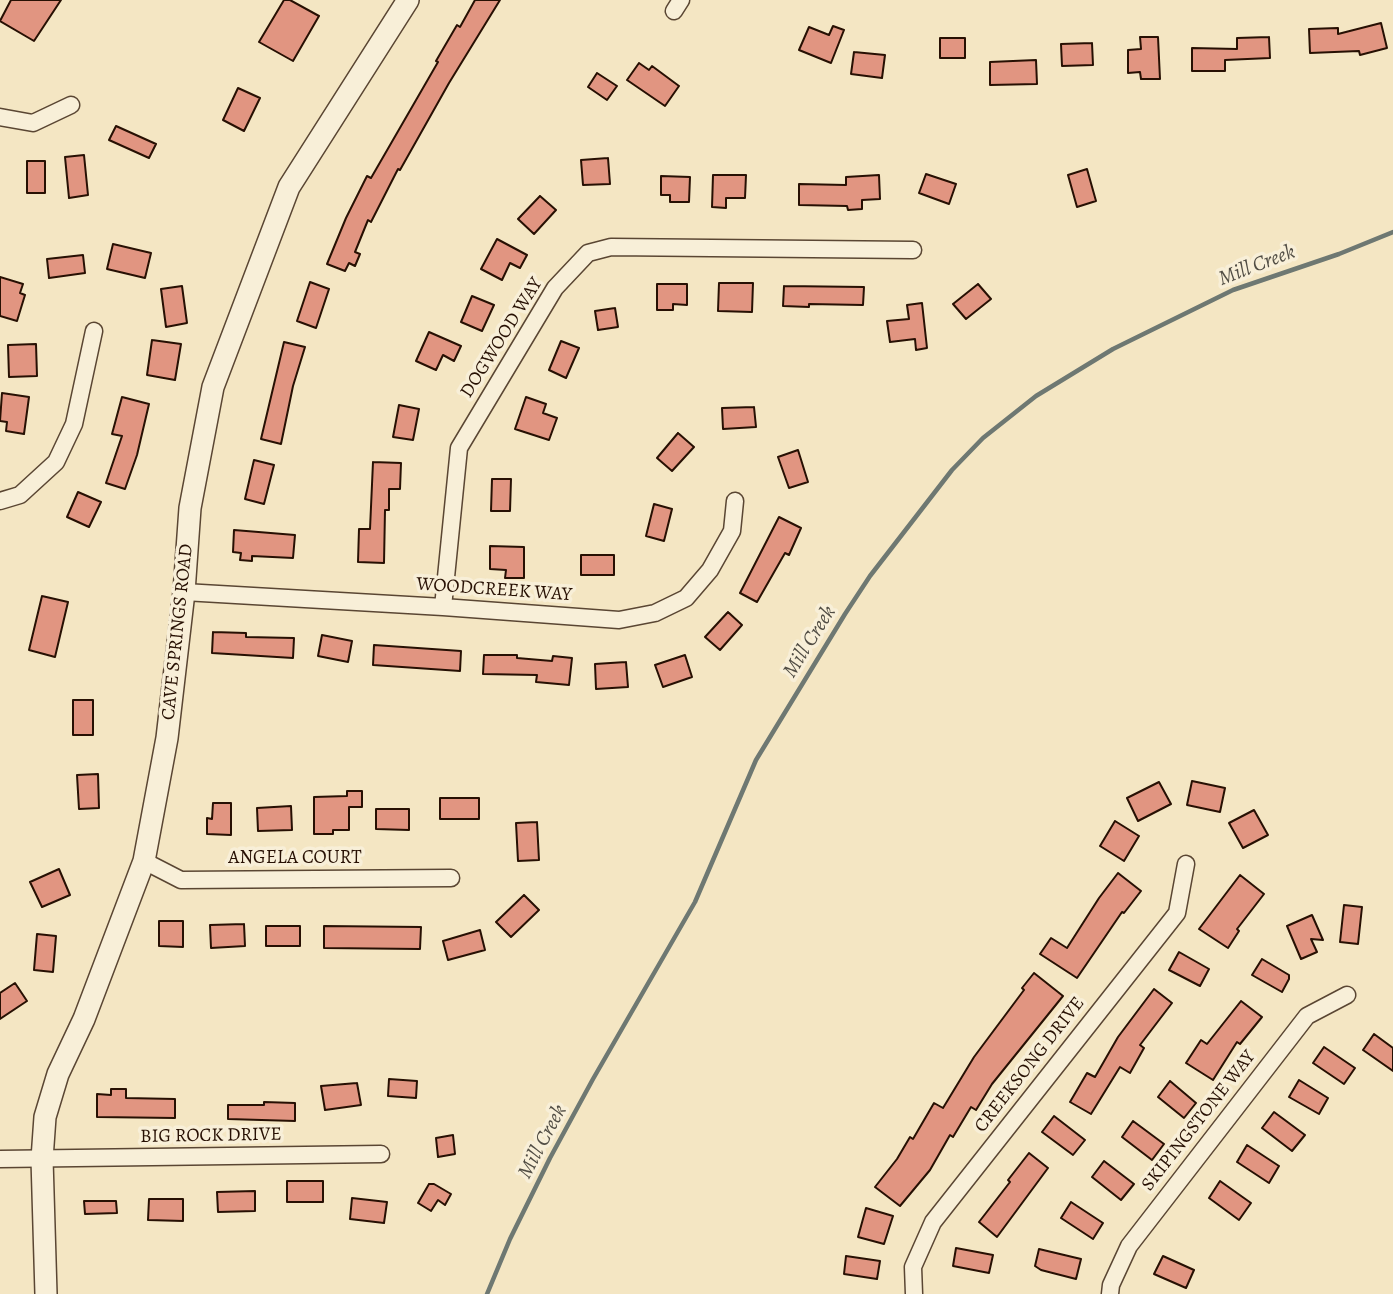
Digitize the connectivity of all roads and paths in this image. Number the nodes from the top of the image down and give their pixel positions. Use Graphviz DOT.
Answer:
graph roads {
  1 [pos="408,0"];
  2 [pos="71,106"];
  3 [pos="0,117"];
  4 [pos="913,250"];
  5 [pos="94,331"];
  6 [pos="0,501"];
  7 [pos="735,501"];
  8 [pos="184,592"];
  9 [pos="443,607"];
  10 [pos="144,861"];
  11 [pos="1186,864"];
  12 [pos="452,878"];
  13 [pos="1347,995"];
  14 [pos="381,1154"];
  15 [pos="0,1159"];
  16 [pos="42,1159"];
  17 [pos="46,1294"];
  18 [pos="914,1294"];
  19 [pos="1110,1294"];
  1 -- 8 [label="street, CAVE SPRINGS ROAD"];
  2 -- 3 [label="street"];
  4 -- 9 [label="street, DOGWOOD WAY"];
  5 -- 6 [label="street"];
  7 -- 9 [label="street, WOODCREEK WAY"];
  8 -- 9 [label="street, WOODCREEK WAY"];
  8 -- 10 [label="street, CAVE SPRINGS ROAD"];
  10 -- 12 [label="street, ANGELA COURT"];
  10 -- 16 [label="street, CAVE SPRINGS ROAD"];
  11 -- 18 [label="street, CREEKSONG DRIVE"];
  13 -- 19 [label="street, SKIPINGSTONE WAY"];
  14 -- 16 [label="street, BIG ROCK DRIVE"];
  15 -- 16 [label="street, BIG ROCK DRIVE"];
  16 -- 17 [label="street, CAVE SPRINGS ROAD"];
}
